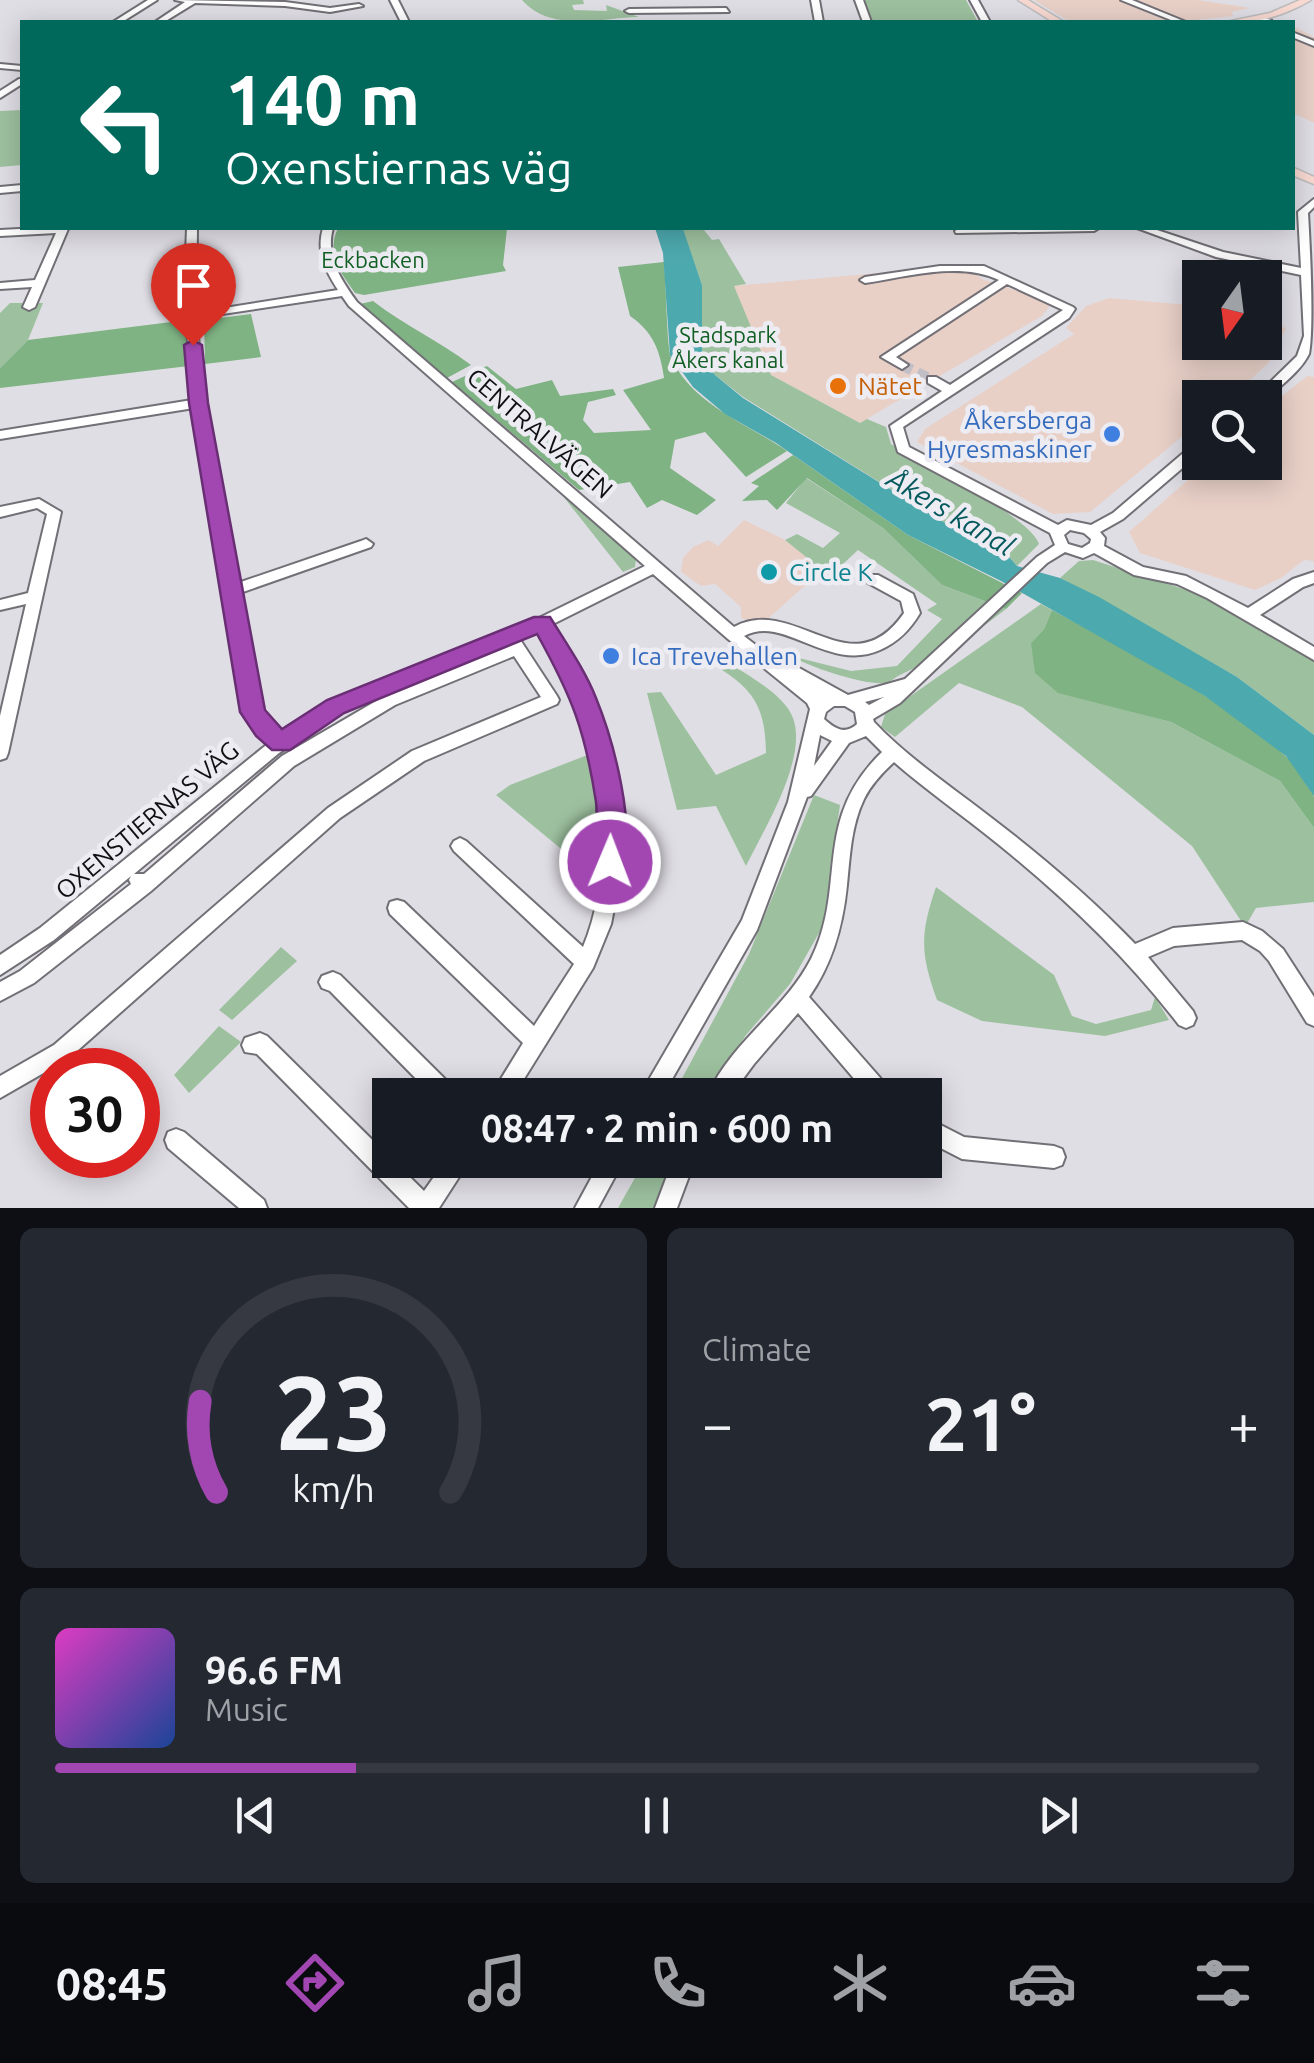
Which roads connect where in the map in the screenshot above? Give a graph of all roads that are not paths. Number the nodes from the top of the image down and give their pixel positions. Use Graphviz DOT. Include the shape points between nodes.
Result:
graph roads {
  1 [pos="154,0"];
  2 [pos="179,0"];
  3 [pos="320,0"];
  4 [pos="722,0"];
  5 [pos="1013,0"];
  6 [pos="1022,0"];
  7 [pos="1124,0"];
  8 [pos="1307,0"];
  9 [pos="192,1"];
  10 [pos="355,3"];
  11 [pos="306,7"];
  12 [pos="726,10"];
  13 [pos="629,11"];
  14 [pos="365,15"];
  15 [pos="293,16"];
  16 [pos="120,20"];
  17 [pos="162,20"];
  18 [pos="730,20"];
  19 [pos="1043,20"];
  20 [pos="1056,20"];
  21 [pos="1172,20"];
  22 [pos="1264,20"];
  23 [pos="1314,202"];
  24 [pos="1314,213"];
  25 [pos="1304,223"];
  26 [pos="38,230"];
  27 [pos="62,230"];
  28 [pos="192,230"];
  29 [pos="327,230"];
  30 [pos="1005,230"];
  31 [pos="1148,230"];
  32 [pos="960,231"];
  33 [pos="0,233"];
  34 [pos="1308,273"];
  35 [pos="1008,279"];
  36 [pos="865,280"];
  37 [pos="39,284"];
  38 [pos="0,286"];
  39 [pos="345,292"];
  40 [pos="28,307"];
  41 [pos="190,308"];
  42 [pos="1308,359"];
  43 [pos="902,365"];
  44 [pos="932,380"];
  45 [pos="1282,380"];
  46 [pos="952,391"];
  47 [pos="198,403"];
  48 [pos="0,436"];
  49 [pos="1182,461"];
  50 [pos="0,512"];
  51 [pos="1057,531"];
  52 [pos="1091,531"];
  53 [pos="366,544"];
  54 [pos="1064,547"];
  55 [pos="1096,548"];
  56 [pos="655,567"];
  57 [pos="1314,577"];
  58 [pos="873,578"];
  59 [pos="231,591"];
  60 [pos="34,597"];
  61 [pos="0,605"];
  62 [pos="1250,614"];
  63 [pos="542,623"];
  64 [pos="733,635"];
  65 [pos="513,641"];
  66 [pos="758,653"];
  67 [pos="1314,654"];
  68 [pos="906,686"];
  69 [pos="846,700"];
  70 [pos="818,716"];
  71 [pos="859,728"];
  72 [pos="281,742"];
  73 [pos="893,752"];
  74 [pos="0,753"];
  75 [pos="797,802"];
  76 [pos="159,844"];
  77 [pos="460,846"];
  78 [pos="176,858"];
  79 [pos="127,870"];
  80 [pos="144,886"];
  81 [pos="396,908"];
  82 [pos="1132,954"];
  83 [pos="586,962"];
  84 [pos="0,966"];
  85 [pos="330,982"];
  86 [pos="0,992"];
  87 [pos="797,997"];
  88 [pos="1314,1016"];
  89 [pos="1186,1018"];
  90 [pos="534,1040"];
  91 [pos="252,1045"];
  92 [pos="430,1078"];
  93 [pos="512,1078"];
  94 [pos="661,1078"];
  95 [pos="729,1078"];
  96 [pos="867,1078"];
  97 [pos="0,1088"];
  98 [pos="942,1137"];
  99 [pos="176,1140"];
  100 [pos="1054,1157"];
  101 [pos="447,1178"];
  102 [pos="604,1178"];
  103 [pos="677,1178"];
  104 [pos="256,1208"];
  105 [pos="426,1208"];
  106 [pos="586,1208"];
  107 [pos="666,1208"];
  1 -- 16 [label="street"];
  2 -- 9 [label="street"];
  3 -- 11 [label="street"];
  4 -- 12 [label="street"];
  5 -- 19 [label="main road"];
  6 -- 20 [label="main road"];
  7 -- 21 [label="street"];
  8 -- 22 [label="main road"];
  9 -- 11 [label="street"];
  9 -- 17 [label="street"];
  10 -- 11 [label="street"];
  10 -- 14 [label="street"];
  11 -- 15 [label="street"];
  12 -- 13 [label="street"];
  12 -- 18 [label="street"];
  23 -- 25 [label="street" via="1303,212"];
  24 -- 25 [label="street"];
  25 -- 34 [label="street"];
  26 -- 33 [label="street"];
  27 -- 37 [label="street"];
  28 -- 41 [label="street"];
  29 -- 39 [label="street, CENTRALVÄGEN" via="327,262"];
  30 -- 32 [label="street"];
  31 -- 34 [label="street" via="1220,255"];
  34 -- 42 [label="street"];
  35 -- 36 [label="street" via="968,267"];
  35 -- 43 [label="street" via="887,357"];
  35 -- 46 [label="street" via="1069,308"];
  37 -- 38 [label="street"];
  37 -- 40 [label="street"];
  39 -- 47 [label="street" via="190,316"];
  39 -- 56 [label="street, CENTRALVÄGEN"];
  42 -- 45 [label="street"];
  44 -- 46 [label="street"];
  46 -- 51 [label="street" via="896,426 904,448"];
  47 -- 48 [label="street"];
  47 -- 59 [label="street"];
  49 -- 52 [label="street"];
  50 -- 60 [label="street" via="40,503 54,512"];
  51 -- 52 [label="street" via="1072,525"];
  51 -- 54 [label="street"];
  52 -- 55 [label="street"];
  53 -- 59 [label="street"];
  54 -- 55 [label="street" via="1081,553"];
  54 -- 68 [label="street"];
  55 -- 62 [label="street"];
  56 -- 63 [label="street, OXENSTIERNAS VÄG"];
  56 -- 64 [label="street, CENTRALVÄGEN"];
  57 -- 62 [label="street"];
  58 -- 64 [label="street" via="908,598 912,613 880,645 836,652 793,630 766,625 742,626"];
  59 -- 72 [label="street" via="253,712"];
  60 -- 61 [label="street"];
  60 -- 74 [label="street"];
  62 -- 67 [label="street"];
  63 -- 65 [label="street, OXENSTIERNAS VÄG"];
  63 -- 83 [label="street" via="583,695 611,815 608,893"];
  64 -- 66 [label="street, CENTRALVÄGEN"];
  65 -- 72 [label="street, OXENSTIERNAS VÄG" via="336,706"];
  65 -- 78 [label="street" via="388,701 288,761"];
  65 -- 97 [label="street" via="552,700 418,756 334,813 60,1052"];
  66 -- 69 [label="street, CENTRALVÄGEN"];
  66 -- 70 [label="street, CENTRALVÄGEN" via="812,700"];
  68 -- 69 [label="street"];
  68 -- 71 [label="street"];
  69 -- 70 [label="street" via="829,700"];
  69 -- 71 [label="street, CENTRALVÄGEN"];
  70 -- 71 [label="street, CENTRALVÄGEN" via="828,732"];
  70 -- 75 [label="street"];
  71 -- 73 [label="street"];
  71 -- 75 [label="street"];
  72 -- 76 [label="street, OXENSTIERNAS VÄG"];
  73 -- 82 [label="street" via="1064,885"];
  73 -- 87 [label="street" via="873,768 849,810 828,941"];
  75 -- 94 [label="street" via="750,924"];
  76 -- 78 [label="street"];
  76 -- 79 [label="street, OXENSTIERNAS VÄG"];
  77 -- 83 [label="street"];
  78 -- 80 [label="street"];
  79 -- 80 [label="street"];
  79 -- 84 [label="street, OXENSTIERNAS VÄG"];
  80 -- 86 [label="street"];
  81 -- 90 [label="street"];
  82 -- 88 [label="street" via="1172,937 1252,934 1270,947"];
  82 -- 89 [label="street"];
  83 -- 90 [label="street"];
  85 -- 92 [label="street"];
  87 -- 95 [label="street"];
  87 -- 96 [label="street"];
  90 -- 93 [label="street"];
  91 -- 105 [label="street" via="260,1043"];
  98 -- 100 [label="street" via="962,1148"];
  99 -- 104 [label="street"];
  101 -- 105 [label="street"];
  102 -- 106 [label="street"];
  103 -- 107 [label="street"];
}
